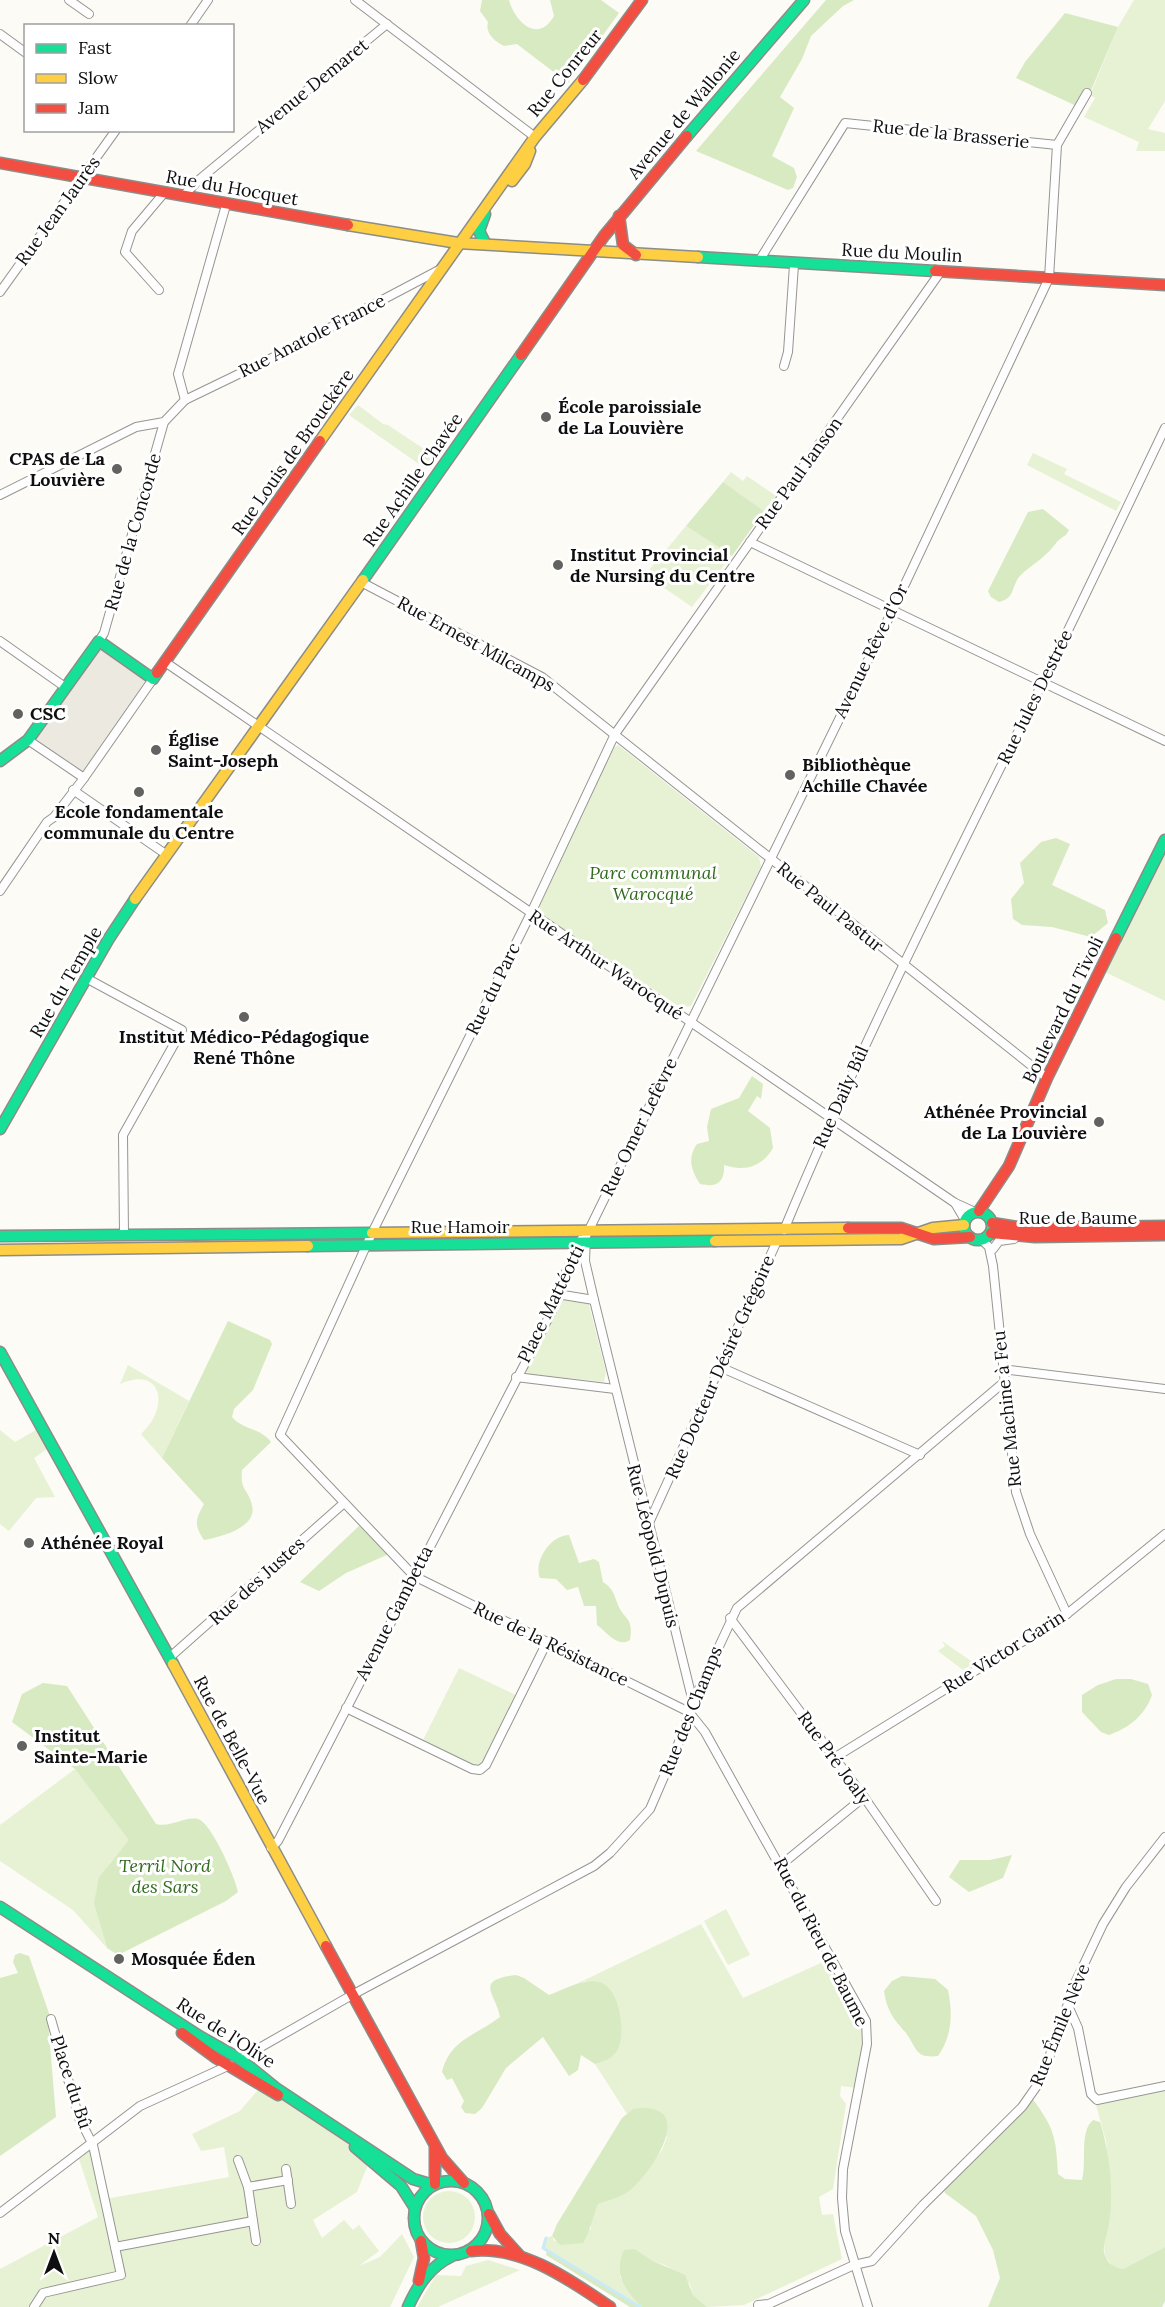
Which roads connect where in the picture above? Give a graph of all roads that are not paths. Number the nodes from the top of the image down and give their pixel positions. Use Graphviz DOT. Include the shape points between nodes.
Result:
graph roads {
  1 [pos="69,0"];
  2 [pos="208,0"];
  3 [pos="355,0"];
  4 [pos="642,0"];
  5 [pos="804,0"];
  6 [pos="89,15"];
  7 [pos="191,24"];
  8 [pos="387,24"];
  9 [pos="0,34"];
  10 [pos="24,52"];
  11 [pos="1087,93"];
  12 [pos="115,132"];
  13 [pos="535,136"];
  14 [pos="1057,145"];
  15 [pos="0,163"];
  16 [pos="83,178"];
  17 [pos="164,193"];
  18 [pos="183,196"];
  19 [pos="226,205"];
  20 [pos="619,216"];
  21 [pos="458,243"];
  22 [pos="485,243"];
  23 [pos="592,252"];
  24 [pos="637,255"];
  25 [pos="759,261"];
  26 [pos="794,264"];
  27 [pos="439,270"];
  28 [pos="941,271"];
  29 [pos="1049,278"];
  30 [pos="1165,285"];
  31 [pos="159,290"];
  32 [pos="0,292"];
  33 [pos="784,366"];
  34 [pos="185,399"];
  35 [pos="164,422"];
  36 [pos="1165,428"];
  37 [pos="0,495"];
  38 [pos="750,542"];
  39 [pos="361,582"];
  40 [pos="892,611"];
  41 [pos="0,641"];
  42 [pos="99,641"];
  43 [pos="165,662"];
  44 [pos="153,679"];
  45 [pos="1042,682"];
  46 [pos="65,687"];
  47 [pos="258,726"];
  48 [pos="615,734"];
  49 [pos="28,740"];
  50 [pos="1165,741"];
  51 [pos="0,761"];
  52 [pos="84,778"];
  53 [pos="73,790"];
  54 [pos="1165,840"];
  55 [pos="167,855"];
  56 [pos="769,858"];
  57 [pos="0,891"];
  58 [pos="531,913"];
  59 [pos="901,964"];
  60 [pos="87,978"];
  61 [pos="690,1022"];
  62 [pos="1047,1078"];
  63 [pos="831,1115"];
  64 [pos="0,1129"];
  65 [pos="955,1203"];
  66 [pos="964,1222"];
  67 [pos="983,1226"];
  68 [pos="1165,1226"];
  69 [pos="784,1230"];
  70 [pos="920,1233"];
  71 [pos="124,1235"];
  72 [pos="1165,1235"];
  73 [pos="0,1236"];
  74 [pos="1020,1237"];
  75 [pos="370,1238"];
  76 [pos="585,1238"];
  77 [pos="777,1241"];
  78 [pos="993,1249"];
  79 [pos="0,1250"];
  80 [pos="993,1266"];
  81 [pos="557,1293"];
  82 [pos="594,1300"];
  83 [pos="0,1352"];
  84 [pos="720,1366"];
  85 [pos="1002,1369"];
  86 [pos="516,1377"];
  87 [pos="1003,1383"];
  88 [pos="615,1389"];
  89 [pos="1165,1389"];
  90 [pos="920,1455"];
  91 [pos="344,1503"];
  92 [pos="648,1525"];
  93 [pos="1165,1534"];
  94 [pos="414,1576"];
  95 [pos="1067,1614"];
  96 [pos="730,1617"];
  97 [pos="547,1642"];
  98 [pos="170,1658"];
  99 [pos="693,1702"];
  100 [pos="346,1708"];
  101 [pos="689,1712"];
  102 [pos="834,1758"];
  103 [pos="864,1797"];
  104 [pos="1165,1837"];
  105 [pos="271,1848"];
  106 [pos="781,1865"];
  107 [pos="936,1901"];
  108 [pos="0,1907"];
  109 [pos="0,1915"];
  110 [pos="352,1995"];
  111 [pos="1069,2008"];
  112 [pos="51,2019"];
  113 [pos="240,2059"];
  114 [pos="230,2065"];
  115 [pos="260,2074"];
  116 [pos="1165,2086"];
  117 [pos="434,2144"];
  118 [pos="93,2145"];
  119 [pos="238,2160"];
  120 [pos="286,2169"];
  121 [pos="288,2180"];
  122 [pos="464,2183"];
  123 [pos="434,2185"];
  124 [pos="248,2187"];
  125 [pos="291,2204"];
  126 [pos="415,2208"];
  127 [pos="0,2213"];
  128 [pos="489,2213"];
  129 [pos="253,2221"];
  130 [pos="256,2241"];
  131 [pos="421,2241"];
  132 [pos="115,2247"];
  133 [pos="467,2252"];
  134 [pos="452,2256"];
  135 [pos="520,2256"];
  136 [pos="854,2265"];
  137 [pos="417,2288"];
  138 [pos="758,2305"];
  139 [pos="34,2307"];
  140 [pos="408,2307"];
  141 [pos="610,2307"];
  142 [pos="868,2307"];
  1 -- 6 [label="street"];
  2 -- 7 [label="street"];
  3 -- 8 [label="street"];
  4 -- 13 [label="street, Rue Conreur" via="582,82"];
  5 -- 20 [label="street, Avenue de Wallonie"];
  8 -- 13 [label="street"];
  8 -- 18 [label="street, Avenue Demaret"];
  9 -- 10 [label="street"];
  11 -- 14 [label="street"];
  12 -- 16 [label="street, Rue Jean Jaurès"];
  13 -- 21 [label="street, Rue Conreur"];
  13 -- 22 [label="street, Rue Conreur" via="525,164 481,220 479,236"];
  14 -- 25 [label="street, Rue de la Brasserie" via="845,123"];
  14 -- 29 [label="street"];
  15 -- 16 [label="street, Rue du Hocquet"];
  16 -- 17 [label="street, Rue du Hocquet"];
  16 -- 32 [label="street, Rue Jean Jaurès"];
  17 -- 18 [label="street, Rue du Hocquet"];
  17 -- 31 [label="street" via="132,231 125,252"];
  18 -- 19 [label="street, Rue du Hocquet"];
  19 -- 21 [label="street, Rue du Hocquet"];
  19 -- 34 [label="street" via="178,374"];
  20 -- 23 [label="street, Avenue de Wallonie"];
  20 -- 24 [label="street" via="623,245"];
  21 -- 22 [label="street, Rue du Moulin"];
  21 -- 27 [label="street, Rue Louis de Brouckère"];
  22 -- 23 [label="street, Rue du Moulin"];
  23 -- 24 [label="street, Rue du Moulin"];
  23 -- 39 [label="street, Rue Achille Chavée"];
  24 -- 25 [label="street, Rue du Moulin"];
  25 -- 26 [label="street, Rue du Moulin"];
  26 -- 28 [label="street, Rue du Moulin"];
  26 -- 33 [label="street"];
  27 -- 34 [label="street, Rue Anatole France"];
  27 -- 43 [label="street, Rue Louis de Brouckère"];
  28 -- 29 [label="street, Rue du Moulin"];
  28 -- 38 [label="street, Rue Paul Janson"];
  29 -- 30 [label="street, Rue du Moulin"];
  29 -- 40 [label="street, Avenue Rêve d'Or"];
  34 -- 35 [label="street"];
  35 -- 37 [label="street" via="136,427"];
  35 -- 42 [label="street, Rue de la Concorde"];
  36 -- 45 [label="street, Rue Jules Destrée"];
  38 -- 40 [label="street"];
  38 -- 48 [label="street, Rue Paul Janson"];
  39 -- 47 [label="street, Rue Achille Chavée"];
  39 -- 48 [label="street, Rue Ernest Milcamps" via="542,677"];
  40 -- 45 [label="street"];
  40 -- 56 [label="street, Avenue Rêve d'Or"];
  41 -- 46 [label="street"];
  42 -- 44 [label="street"];
  42 -- 46 [label="street"];
  43 -- 44 [label="street, Rue Louis de Brouckère"];
  43 -- 47 [label="street, Rue Arthur Warocqué"];
  44 -- 52 [label="street"];
  45 -- 50 [label="street"];
  45 -- 59 [label="street, Rue Jules Destrée"];
  46 -- 49 [label="street"];
  47 -- 55 [label="street, Rue du Temple"];
  47 -- 58 [label="street, Rue Arthur Warocqué"];
  48 -- 56 [label="street, Rue Paul Pastur"];
  48 -- 58 [label="street, Rue du Parc"];
  49 -- 51 [label="street"];
  49 -- 52 [label="street"];
  52 -- 53 [label="street"];
  53 -- 55 [label="street"];
  53 -- 57 [label="street"];
  54 -- 62 [label="street, Boulevard du Tivoli"];
  55 -- 60 [label="street, Rue du Temple" via="108,940"];
  56 -- 59 [label="street, Rue Paul Pastur"];
  56 -- 61 [label="street, Avenue Rêve d'Or"];
  58 -- 61 [label="street, Rue Arthur Warocqué"];
  58 -- 75 [label="street, Rue du Parc"];
  59 -- 62 [label="street, Rue Paul Pastur"];
  59 -- 63 [label="street, Rue Daily Bûl"];
  60 -- 64 [label="street, Rue du Temple"];
  60 -- 71 [label="street" via="182,1030 123,1135"];
  61 -- 63 [label="street, Rue Arthur Warocqué"];
  61 -- 76 [label="street, Rue Omer Lefèvre"];
  62 -- 67 [label="street, Boulevard du Tivoli" via="993,1194"];
  63 -- 65 [label="street, Rue Arthur Warocqué"];
  63 -- 69 [label="street, Rue Daily Bûl"];
  65 -- 66 [label="street, Rue Arthur Warocqué"];
  65 -- 67 [label="street, Rue Arthur Warocqué"];
  66 -- 67 [label="street"];
  66 -- 67 [label="street"];
  66 -- 70 [label="street, Rue Hamoir"];
  67 -- 68 [label="street, Rue de Baume"];
  67 -- 70 [label="street, Rue Hamoir" via="934,1239"];
  67 -- 74 [label="street, Rue de Baume"];
  67 -- 78 [label="street, Rue Machine à Feu"];
  67 -- 80 [label="street, Rue Machine à Feu"];
  69 -- 70 [label="street, Rue Hamoir" via="902,1227"];
  69 -- 76 [label="street, Rue Hamoir"];
  70 -- 77 [label="street, Rue Hamoir" via="901,1239"];
  71 -- 73 [label="street, Rue Hamoir"];
  71 -- 75 [label="street, Rue Hamoir"];
  72 -- 74 [label="street, Rue de Baume"];
  74 -- 78 [label="street" via="999,1241"];
  75 -- 76 [label="street, Rue Hamoir"];
  75 -- 79 [label="street, Rue Hamoir"];
  75 -- 91 [label="street, Rue du Parc" via="280,1435"];
  76 -- 77 [label="street, Rue Hamoir"];
  76 -- 81 [label="street, Place Mattéotti"];
  76 -- 82 [label="street, Place Mattéotti" via="585,1261"];
  77 -- 84 [label="street, Rue Docteur Désiré Grégoire"];
  78 -- 80 [label="street, Rue Machine à Feu"];
  80 -- 85 [label="street, Rue Machine à Feu"];
  81 -- 82 [label="street"];
  81 -- 86 [label="street, Place Mattéotti" via="552,1311"];
  82 -- 88 [label="street, Place Mattéotti"];
  83 -- 98 [label="street, Rue de Belle-Vue"];
  84 -- 90 [label="street"];
  84 -- 92 [label="street, Rue Docteur Désiré Grégoire"];
  85 -- 87 [label="street, Rue Machine à Feu"];
  85 -- 89 [label="street"];
  86 -- 88 [label="street, Place Mattéotti"];
  86 -- 94 [label="street, Avenue Gambetta"];
  87 -- 90 [label="street, Rue des Champs"];
  87 -- 95 [label="street, Rue Machine à Feu" via="1016,1492 1030,1534"];
  88 -- 92 [label="street, Rue Léopold Dupuis"];
  90 -- 96 [label="street, Rue des Champs" via="744,1600"];
  91 -- 94 [label="street, Rue de la Résistance"];
  91 -- 98 [label="street, Rue des Justes"];
  92 -- 99 [label="street, Rue Léopold Dupuis"];
  93 -- 95 [label="street, Rue Victor Garin"];
  94 -- 97 [label="street, Rue de la Résistance"];
  94 -- 100 [label="street, Avenue Gambetta"];
  95 -- 102 [label="street, Rue Victor Garin"];
  96 -- 99 [label="street, Rue des Champs"];
  96 -- 102 [label="street, Rue Pré Joaly"];
  97 -- 100 [label="street" via="480,1770"];
  97 -- 101 [label="street, Rue de la Résistance"];
  98 -- 105 [label="street, Rue de Belle-Vue"];
  99 -- 101 [label="street, Rue des Champs"];
  100 -- 105 [label="street, Avenue Gambetta"];
  101 -- 106 [label="street, Rue du Rieu de Baume" via="708,1735"];
  101 -- 110 [label="street, Rue des Champs" via="650,1809 610,1853 594,1866"];
  102 -- 103 [label="street, Rue Pré Joaly"];
  103 -- 106 [label="street"];
  103 -- 107 [label="street, Rue Pré Joaly"];
  104 -- 111 [label="street, Rue Émile Nève" via="1108,1915 1076,1981"];
  105 -- 110 [label="street, Rue de Belle-Vue"];
  106 -- 136 [label="street, Rue du Rieu de Baume" via="866,2021 867,2044 842,2184 844,2223"];
  108 -- 113 [label="street, Rue de l'Olive"];
  109 -- 114 [label="street, Rue de l'Olive"];
  110 -- 113 [label="street, Rue des Champs"];
  110 -- 117 [label="street, Rue de Belle-Vue"];
  111 -- 116 [label="street" via="1078,2028 1090,2094 1097,2100"];
  111 -- 136 [label="street, Rue Émile Nève" via="1041,2080 1022,2107 923,2205 884,2251 872,2261"];
  112 -- 118 [label="street, Place du Bû" via="79,2118"];
  113 -- 115 [label="street, Rue de l'Olive"];
  114 -- 115 [label="street" via="237,2063"];
  114 -- 118 [label="street" via="140,2106"];
  114 -- 126 [label="street, Rue de l'Olive" via="341,2135 401,2186"];
  115 -- 123 [label="street, Rue de l'Olive" via="413,2179"];
  117 -- 122 [label="street, Rue de Belle-Vue"];
  117 -- 123 [label="street, Rue de Belle-Vue"];
  118 -- 127 [label="street"];
  118 -- 132 [label="street, Place du Bû"];
  119 -- 124 [label="street"];
  120 -- 121 [label="street"];
  121 -- 124 [label="street"];
  121 -- 125 [label="street"];
  122 -- 123 [label="street"];
  122 -- 128 [label="street" via="480,2194"];
  123 -- 126 [label="street" via="422,2194"];
  124 -- 129 [label="street"];
  126 -- 131 [label="street" via="414,2225"];
  128 -- 133 [label="street" via="484,2236"];
  128 -- 135 [label="street" via="503,2238"];
  129 -- 130 [label="street"];
  129 -- 132 [label="street"];
  131 -- 134 [label="street" via="435,2252"];
  131 -- 137 [label="street" via="424,2258"];
  132 -- 139 [label="street, Place du Bû" via="121,2275 43,2293"];
  133 -- 134 [label="street"];
  133 -- 135 [label="street" via="485,2248"];
  134 -- 137 [label="street" via="440,2260"];
  135 -- 141 [label="street"];
  136 -- 138 [label="street, Rue Émile Nève" via="769,2304"];
  136 -- 142 [label="street, Rue du Rieu de Baume"];
  137 -- 140 [label="street"];
}
